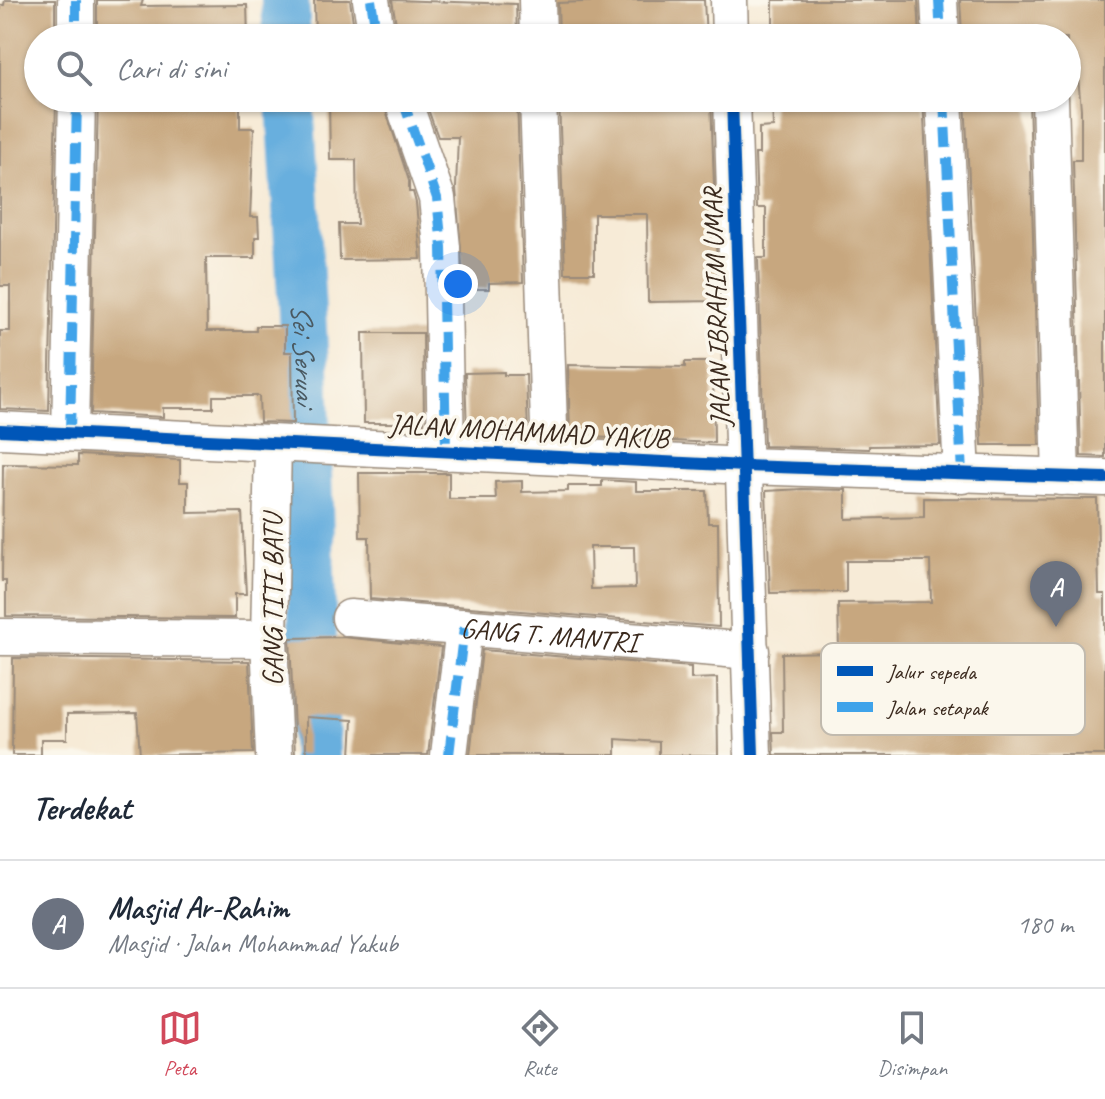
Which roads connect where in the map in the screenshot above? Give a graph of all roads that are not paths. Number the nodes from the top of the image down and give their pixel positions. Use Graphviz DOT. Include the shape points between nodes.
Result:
graph roads {
  1 [pos="76,0"];
  2 [pos="371,0"];
  3 [pos="537,0"];
  4 [pos="729,0"];
  5 [pos="939,0"];
  6 [pos="76,24"];
  7 [pos="375,24"];
  8 [pos="538,24"];
  9 [pos="730,24"];
  10 [pos="940,24"];
  11 [pos="77,112"];
  12 [pos="407,112"];
  13 [pos="538,112"];
  14 [pos="733,112"];
  15 [pos="945,112"];
  16 [pos="1050,112"];
  17 [pos="0,430"];
  18 [pos="70,433"];
  19 [pos="283,445"];
  20 [pos="446,452"];
  21 [pos="550,456"];
  22 [pos="746,466"];
  23 [pos="962,475"];
  24 [pos="1061,477"];
  25 [pos="1105,478"];
  26 [pos="350,618"];
  27 [pos="464,627"];
  28 [pos="0,637"];
  29 [pos="269,639"];
  30 [pos="751,651"];
  31 [pos="274,755"];
  32 [pos="449,755"];
  33 [pos="753,755"];
  1 -- 6 [label="street"];
  2 -- 7 [label="street"];
  3 -- 8 [label="street"];
  4 -- 9 [label="street"];
  5 -- 10 [label="street"];
  11 -- 18 [label="street"];
  12 -- 20 [label="street" via="437,198"];
  13 -- 21 [label="street"];
  14 -- 22 [label="street, JALAN IBRAHIM UMAR"];
  15 -- 23 [label="street"];
  16 -- 24 [label="street"];
  17 -- 18 [label="street, JALAN MOHAMMAD YAKUB"];
  18 -- 19 [label="street, JALAN MOHAMMAD YAKUB"];
  19 -- 20 [label="street, JALAN MOHAMMAD YAKUB"];
  19 -- 29 [label="street, GANG TITI BATU"];
  20 -- 21 [label="street, JALAN MOHAMMAD YAKUB"];
  21 -- 22 [label="street, JALAN MOHAMMAD YAKUB"];
  22 -- 23 [label="street, JALAN MOHAMMAD YAKUB"];
  22 -- 30 [label="street, JALAN IBRAHIM UMAR"];
  23 -- 24 [label="street, JALAN MOHAMMAD YAKUB"];
  24 -- 25 [label="street, JALAN MOHAMMAD YAKUB"];
  26 -- 27 [label="street, GANG T. MANTRI"];
  27 -- 30 [label="street, GANG T. MANTRI"];
  27 -- 32 [label="street"];
  28 -- 29 [label="street"];
  29 -- 31 [label="street, GANG TITI BATU"];
  30 -- 33 [label="street, JALAN IBRAHIM UMAR"];
}
